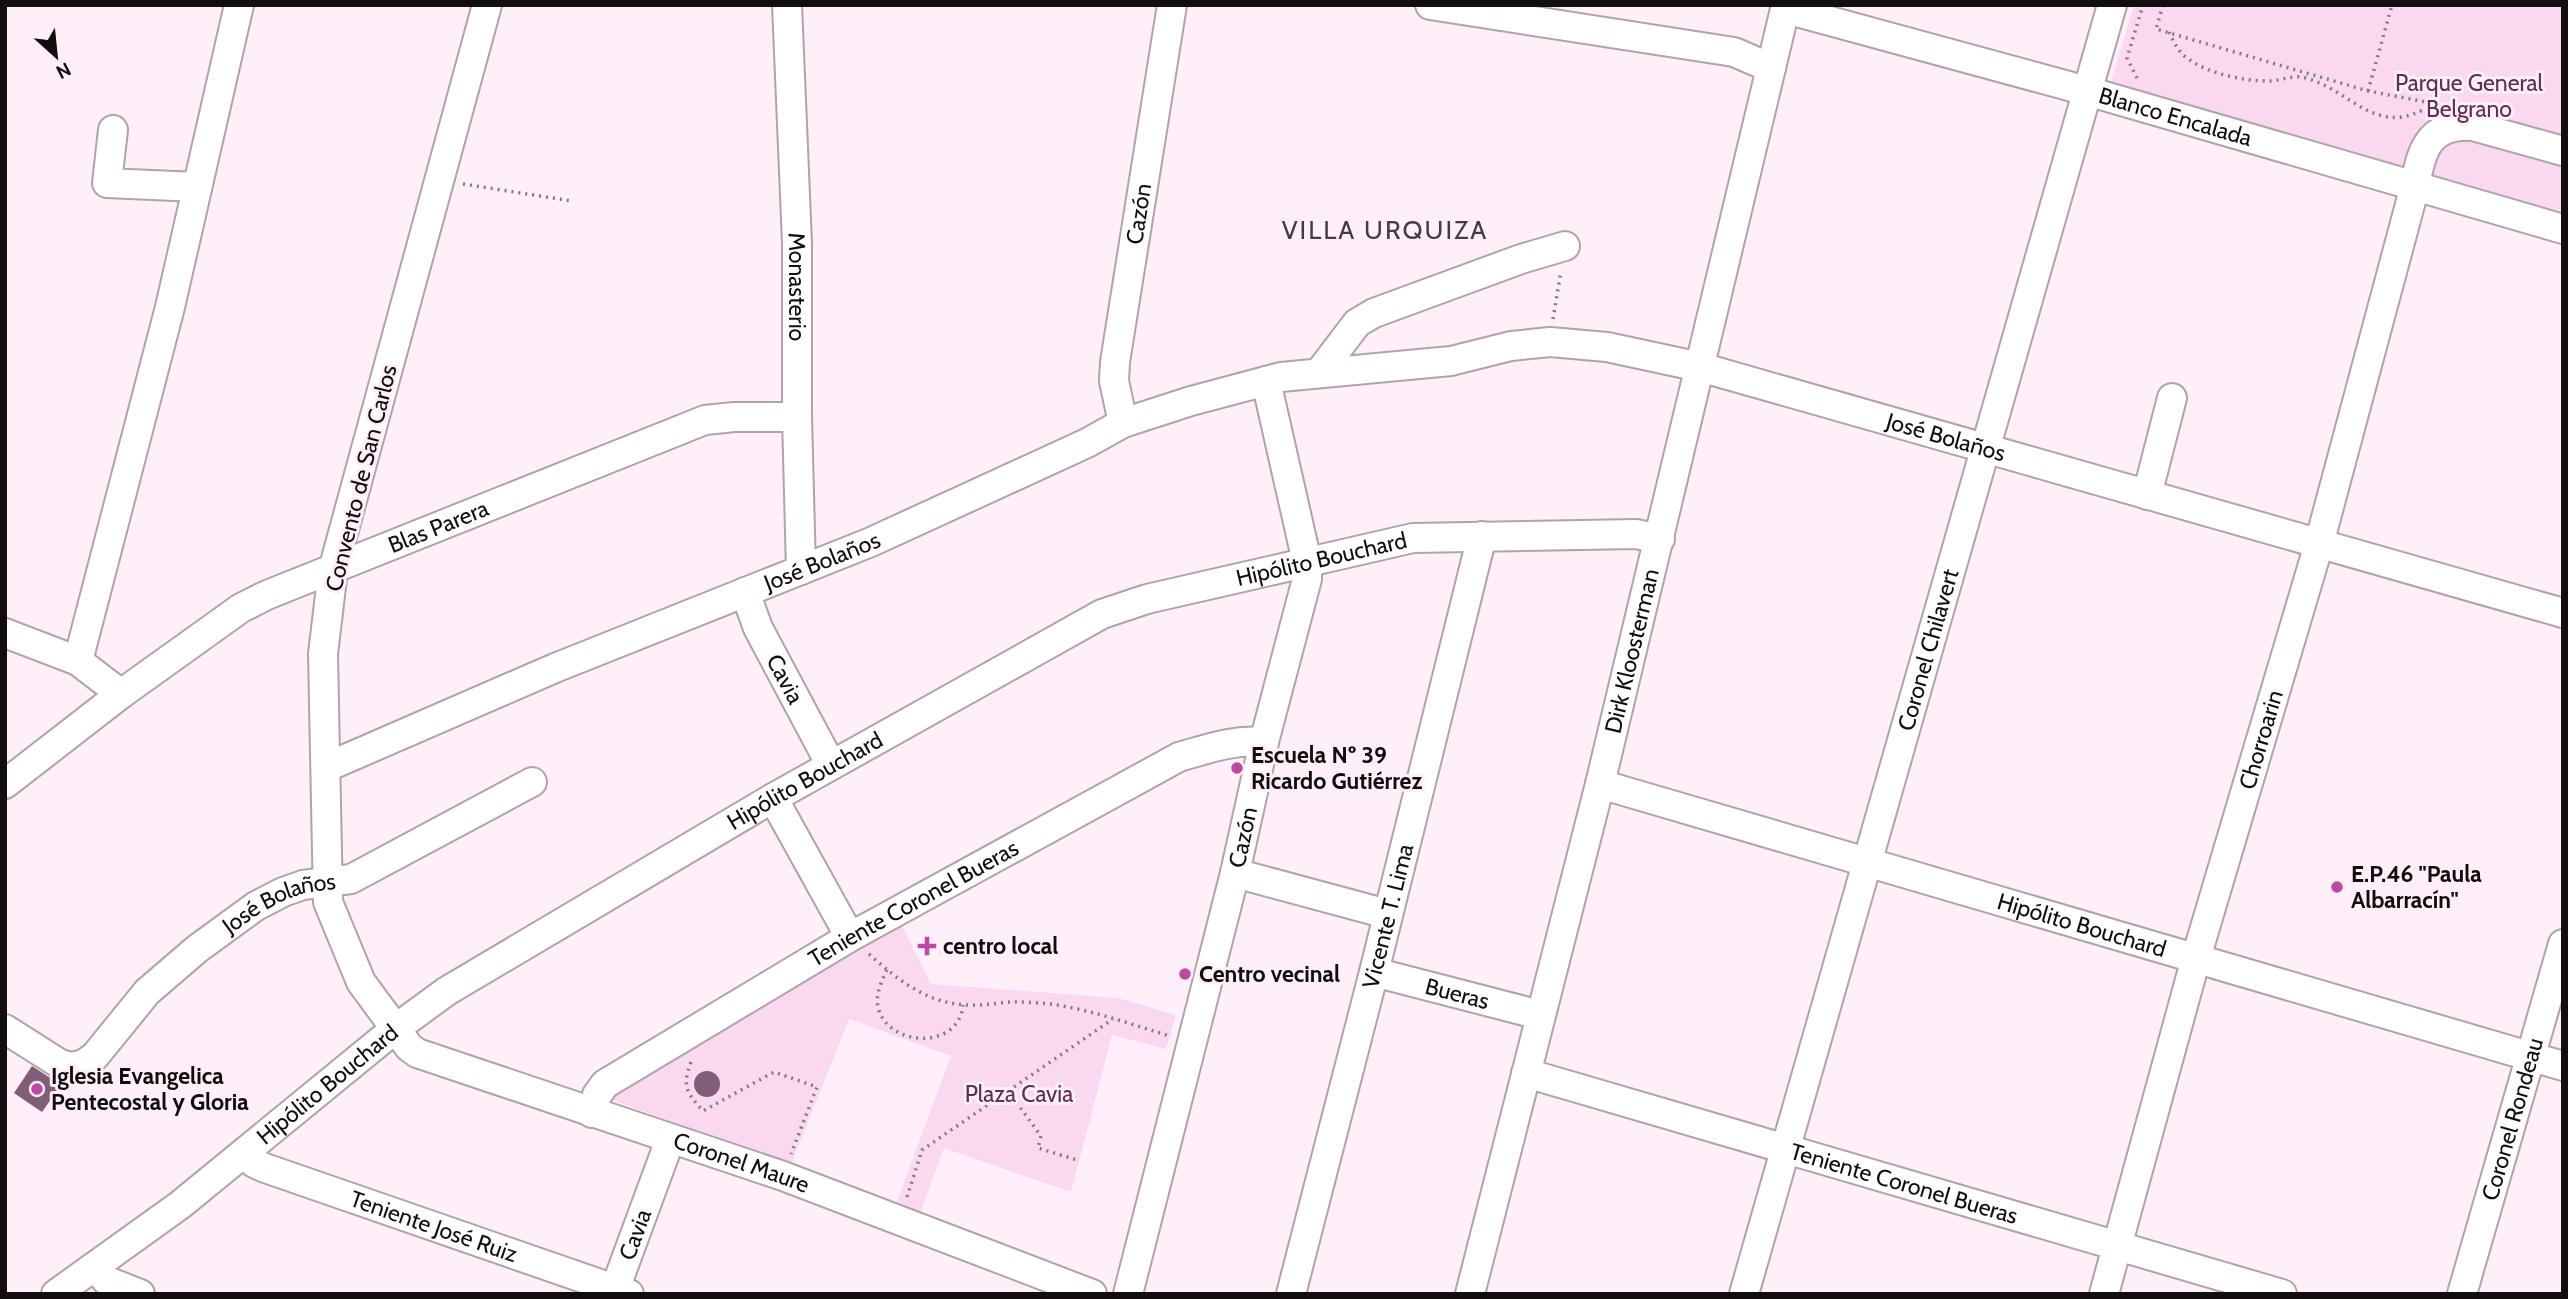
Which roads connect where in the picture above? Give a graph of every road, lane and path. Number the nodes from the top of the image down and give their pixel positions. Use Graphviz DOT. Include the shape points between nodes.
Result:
graph roads {
  1 [pos="239,5"];
  2 [pos="487,5"];
  3 [pos="788,5"];
  4 [pos="1171,5"];
  5 [pos="1430,5"];
  6 [pos="2112,5"];
  7 [pos="2143,5"];
  8 [pos="2163,5"];
  9 [pos="2392,5"];
  10 [pos="1786,7"];
  11 [pos="2169,33"];
  12 [pos="1771,68"];
  13 [pos="2148,81"];
  14 [pos="2087,91"];
  15 [pos="2368,91"];
  16 [pos="2434,104"];
  17 [pos="2448,106"];
  18 [pos="113,130"];
  19 [pos="2563,151"];
  20 [pos="440,180"];
  21 [pos="2415,186"];
  22 [pos="197,187"];
  23 [pos="572,201"];
  24 [pos="2563,229"];
  25 [pos="1565,246"];
  26 [pos="1550,342"];
  27 [pos="1700,367"];
  28 [pos="1319,373"];
  29 [pos="1266,381"];
  30 [pos="2172,398"];
  31 [pos="797,417"];
  32 [pos="1123,423"];
  33 [pos="1986,449"];
  34 [pos="2147,495"];
  35 [pos="1482,536"];
  36 [pos="1660,539"];
  37 [pos="2319,544"];
  38 [pos="1307,562"];
  39 [pos="333,570"];
  40 [pos="800,570"];
  41 [pos="746,592"];
  42 [pos="2563,613"];
  43 [pos="5,633"];
  44 [pos="78,661"];
  45 [pos="121,694"];
  46 [pos="1264,742"];
  47 [pos="831,765"];
  48 [pos="327,767"];
  49 [pos="532,782"];
  50 [pos="5,784"];
  51 [pos="1600,785"];
  52 [pos="773,798"];
  53 [pos="1868,864"];
  54 [pos="1236,873"];
  55 [pos="329,883"];
  56 [pos="1387,914"];
  57 [pos="850,937"];
  58 [pos="2563,944"];
  59 [pos="2196,957"];
  60 [pos="887,970"];
  61 [pos="1374,972"];
  62 [pos="963,1005"];
  63 [pos="1540,1015"];
  64 [pos="1113,1019"];
  65 [pos="5,1029"];
  66 [pos="396,1029"];
  67 [pos="1192,1043"];
  68 [pos="2530,1055"];
  69 [pos="693,1059"];
  70 [pos="2563,1066"];
  71 [pos="1526,1073"];
  72 [pos="1008,1091"];
  73 [pos="592,1113"];
  74 [pos="670,1140"];
  75 [pos="1785,1148"];
  76 [pos="245,1152"];
  77 [pos="1077,1160"];
  78 [pos="783,1176"];
  79 [pos="899,1222"];
  80 [pos="2118,1247"];
  81 [pos="95,1267"];
  82 [pos="622,1291"];
  83 [pos="56,1294"];
  84 [pos="140,1294"];
  85 [pos="1092,1294"];
  86 [pos="1128,1294"];
  87 [pos="1290,1294"];
  88 [pos="1470,1294"];
  89 [pos="1744,1294"];
  90 [pos="2104,1294"];
  91 [pos="2282,1294"];
  92 [pos="2462,1294"];
  1 -- 22 [label="street"];
  2 -- 20 [label="street, Convento de San Carlos"];
  3 -- 31 [label="street, Monasterio" via="797,243"];
  4 -- 32 [label="street, Cazón" via="1115,362"];
  5 -- 12 [label="street" via="1734,52"];
  6 -- 14 [label="street, Coronel Chilavert"];
  7 -- 13 [label="path" via="2127,58 2136,78"];
  8 -- 11 [label="path" via="2156,29"];
  9 -- 15 [label="path"];
  10 -- 12 [label="street, Dirk Kloosterman"];
  10 -- 14 [label="street, Blanco Encalada"];
  11 -- 15 [label="path"];
  11 -- 16 [label="path" via="2186,58 2206,69 2256,81 2301,76 2333,88 2355,106 2379,116 2391,118"];
  12 -- 27 [label="street, Dirk Kloosterman"];
  14 -- 21 [label="street, Blanco Encalada"];
  14 -- 33 [label="street, Coronel Chilavert"];
  15 -- 16 [label="path"];
  16 -- 17 [label="path"];
  18 -- 22 [label="street" via="107,183"];
  19 -- 21 [label="street, Chorroarin" via="2473,126 2450,128 2429,140"];
  20 -- 23 [label="path"];
  20 -- 39 [label="street, Convento de San Carlos"];
  21 -- 24 [label="street, Blanco Encalada"];
  21 -- 37 [label="street, Chorroarin"];
  22 -- 44 [label="street"];
  25 -- 26 [label="path"];
  25 -- 28 [label="street" via="1374,313 1357,323"];
  26 -- 27 [label="street, José Bolaños" via="1607,347"];
  26 -- 28 [label="street, José Bolaños" via="1451,361"];
  27 -- 33 [label="street, José Bolaños"];
  27 -- 36 [label="street, Dirk Kloosterman"];
  28 -- 29 [label="street, José Bolaños"];
  29 -- 32 [label="street, José Bolaños"];
  29 -- 38 [label="street, Cazón"];
  30 -- 34 [label="street"];
  31 -- 39 [label="street, Blas Parera" via="705,420"];
  31 -- 40 [label="street, Monasterio"];
  32 -- 40 [label="street, José Bolaños" via="928,516"];
  33 -- 34 [label="street, José Bolaños"];
  33 -- 53 [label="street, Coronel Chilavert"];
  34 -- 37 [label="street, José Bolaños"];
  35 -- 36 [label="street, Hipólito Bouchard" via="1636,534"];
  35 -- 38 [label="street, Hipólito Bouchard" via="1413,538"];
  35 -- 56 [label="street, Vicente T. Lima"];
  36 -- 51 [label="street, Dirk Kloosterman"];
  37 -- 42 [label="street, José Bolaños"];
  37 -- 59 [label="street, Chorroarin"];
  38 -- 46 [label="street, Cazón" via="1307,579"];
  38 -- 47 [label="street, Hipólito Bouchard" via="1102,614"];
  39 -- 45 [label="street, Blas Parera" via="241,608"];
  39 -- 48 [label="street, Convento de San Carlos" via="323,654"];
  40 -- 41 [label="street, José Bolaños"];
  41 -- 47 [label="street, Cavia" via="758,628"];
  41 -- 48 [label="street, José Bolaños"];
  43 -- 44 [label="street"];
  44 -- 45 [label="street"];
  45 -- 50 [label="street, Blas Parera"];
  46 -- 54 [label="street, Cazón"];
  46 -- 57 [label="street, Teniente Coronel Bueras" via="1231,742 1179,757"];
  47 -- 52 [label="street, Hipólito Bouchard"];
  48 -- 55 [label="street, Convento de San Carlos"];
  49 -- 55 [label="street, José Bolaños" via="370,870"];
  51 -- 53 [label="street, Hipólito Bouchard"];
  51 -- 63 [label="street, Dirk Kloosterman"];
  52 -- 57 [label="street"];
  52 -- 66 [label="street, Hipólito Bouchard" via="447,991"];
  53 -- 59 [label="street, Hipólito Bouchard"];
  53 -- 75 [label="street, Coronel Chilavert"];
  54 -- 56 [label="street"];
  54 -- 67 [label="street, Cazón"];
  55 -- 65 [label="street, José Bolaños" via="303,885 256,905 147,992 84,1064 60,1064"];
  55 -- 66 [label="street, Convento de San Carlos" via="328,902 349,957 361,982"];
  56 -- 61 [label="street, Vicente T. Lima"];
  57 -- 60 [label="path"];
  57 -- 73 [label="street, Teniente Coronel Bueras" via="605,1084"];
  58 -- 68 [label="street, Coronel Rondeau"];
  59 -- 68 [label="street, Hipólito Bouchard"];
  59 -- 80 [label="street, Chorroarin"];
  60 -- 62 [label="path" via="925,996"];
  60 -- 62 [label="path" via="878,1008 887,1024 911,1038 932,1039 944,1032 959,1021"];
  61 -- 63 [label="street, Bueras"];
  61 -- 87 [label="street, Vicente T. Lima"];
  62 -- 64 [label="path" via="1056,1005"];
  63 -- 71 [label="street, Dirk Kloosterman"];
  64 -- 67 [label="path"];
  64 -- 72 [label="path"];
  66 -- 73 [label="street, Coronel Maure" via="409,1047 426,1057"];
  66 -- 76 [label="street, Hipólito Bouchard"];
  67 -- 86 [label="street, Cazón"];
  68 -- 70 [label="street, Hipólito Bouchard"];
  68 -- 92 [label="street, Coronel Rondeau"];
  69 -- 78 [label="path" via="686,1086 703,1111 774,1072 817,1087"];
  71 -- 75 [label="street, Teniente Coronel Bueras"];
  71 -- 88 [label="street, Dirk Kloosterman"];
  72 -- 77 [label="path" via="1041,1136 1038,1148"];
  72 -- 79 [label="path" via="922,1150"];
  73 -- 74 [label="street, Coronel Maure"];
  74 -- 78 [label="street, Coronel Maure"];
  74 -- 82 [label="street, Cavia"];
  75 -- 80 [label="street, Teniente Coronel Bueras"];
  75 -- 89 [label="street, Coronel Chilavert"];
  76 -- 81 [label="street, Hipólito Bouchard"];
  76 -- 82 [label="street, Teniente José Ruiz" via="259,1166"];
  78 -- 79 [label="street, Coronel Maure"];
  79 -- 85 [label="street, Coronel Maure"];
  80 -- 90 [label="street, Chorroarin"];
  80 -- 91 [label="street, Teniente Coronel Bueras"];
  81 -- 83 [label="street, Hipólito Bouchard"];
  81 -- 84 [label="street" via="107,1281"];
}
